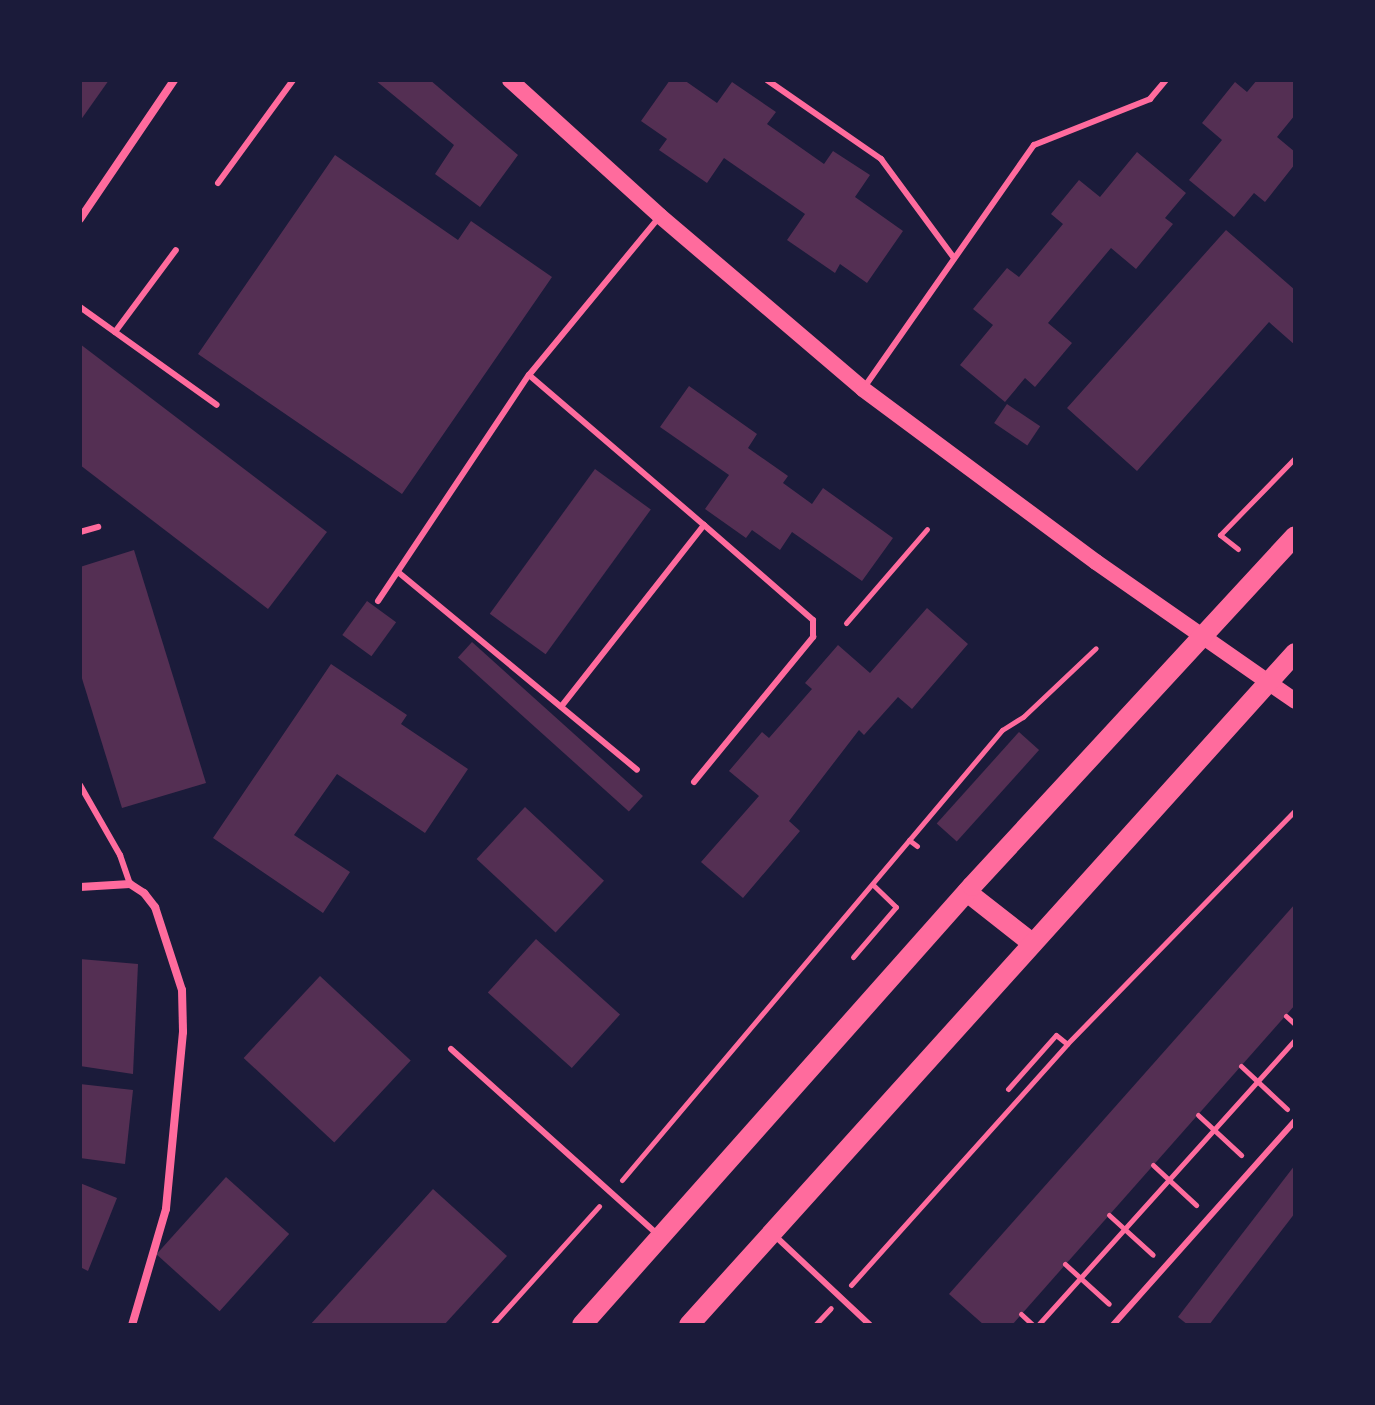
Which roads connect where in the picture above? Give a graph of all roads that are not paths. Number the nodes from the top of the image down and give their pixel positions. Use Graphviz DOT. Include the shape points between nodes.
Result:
graph roads {
  1 [pos="174,80"];
  2 [pos="293,80"];
  3 [pos="510,80"];
  4 [pos="767,80"];
  5 [pos="1166,80"];
  6 [pos="218,183"];
  7 [pos="660,216"];
  8 [pos="80,219"];
  9 [pos="176,250"];
  10 [pos="954,258"];
  11 [pos="80,307"];
  12 [pos="115,332"];
  13 [pos="529,375"];
  14 [pos="863,389"];
  15 [pos="217,405"];
  16 [pos="704,525"];
  17 [pos="98,527"];
  18 [pos="80,532"];
  19 [pos="1295,536"];
  20 [pos="398,572"];
  21 [pos="378,601"];
  22 [pos="1202,633"];
  23 [pos="1295,653"];
  24 [pos="1268,682"];
  25 [pos="1295,701"];
  26 [pos="561,707"];
  27 [pos="637,770"];
  28 [pos="694,782"];
  29 [pos="80,785"];
  30 [pos="130,884"];
  31 [pos="80,887"];
  32 [pos="967,892"];
  33 [pos="1032,943"];
  34 [pos="451,1049"];
  35 [pos="1295,1119"];
  36 [pos="772,1233"];
  37 [pos="661,1237"];
  38 [pos="132,1325"];
  39 [pos="582,1325"];
  40 [pos="689,1325"];
  41 [pos="870,1325"];
  42 [pos="1113,1325"];
  1 -- 8 [label="street"];
  2 -- 6 [label="lane"];
  3 -- 7 [label="main road"];
  4 -- 10 [label="lane" via="881,159"];
  5 -- 10 [label="lane" via="1150,99 1034,145"];
  7 -- 13 [label="lane"];
  7 -- 14 [label="main road"];
  9 -- 12 [label="lane"];
  10 -- 14 [label="lane"];
  11 -- 12 [label="lane"];
  12 -- 15 [label="lane"];
  13 -- 16 [label="lane"];
  13 -- 20 [label="lane"];
  14 -- 22 [label="main road" via="1096,562"];
  16 -- 26 [label="lane"];
  16 -- 28 [label="lane" via="813,620 813,637"];
  17 -- 18 [label="lane"];
  19 -- 22 [label="main road"];
  20 -- 21 [label="lane"];
  20 -- 26 [label="lane"];
  22 -- 24 [label="main road"];
  22 -- 32 [label="main road"];
  23 -- 24 [label="main road"];
  24 -- 25 [label="main road"];
  24 -- 33 [label="main road"];
  26 -- 27 [label="lane"];
  29 -- 30 [label="lane" via="120,855"];
  30 -- 31 [label="street"];
  30 -- 38 [label="street" via="155,907 171,948 182,990 183,1032 166,1209"];
  32 -- 33 [label="main road"];
  32 -- 37 [label="main road"];
  33 -- 36 [label="main road"];
  34 -- 37 [label="lane"];
  35 -- 42 [label="lane"];
  36 -- 40 [label="main road"];
  36 -- 41 [label="lane"];
  37 -- 39 [label="main road"];
}
